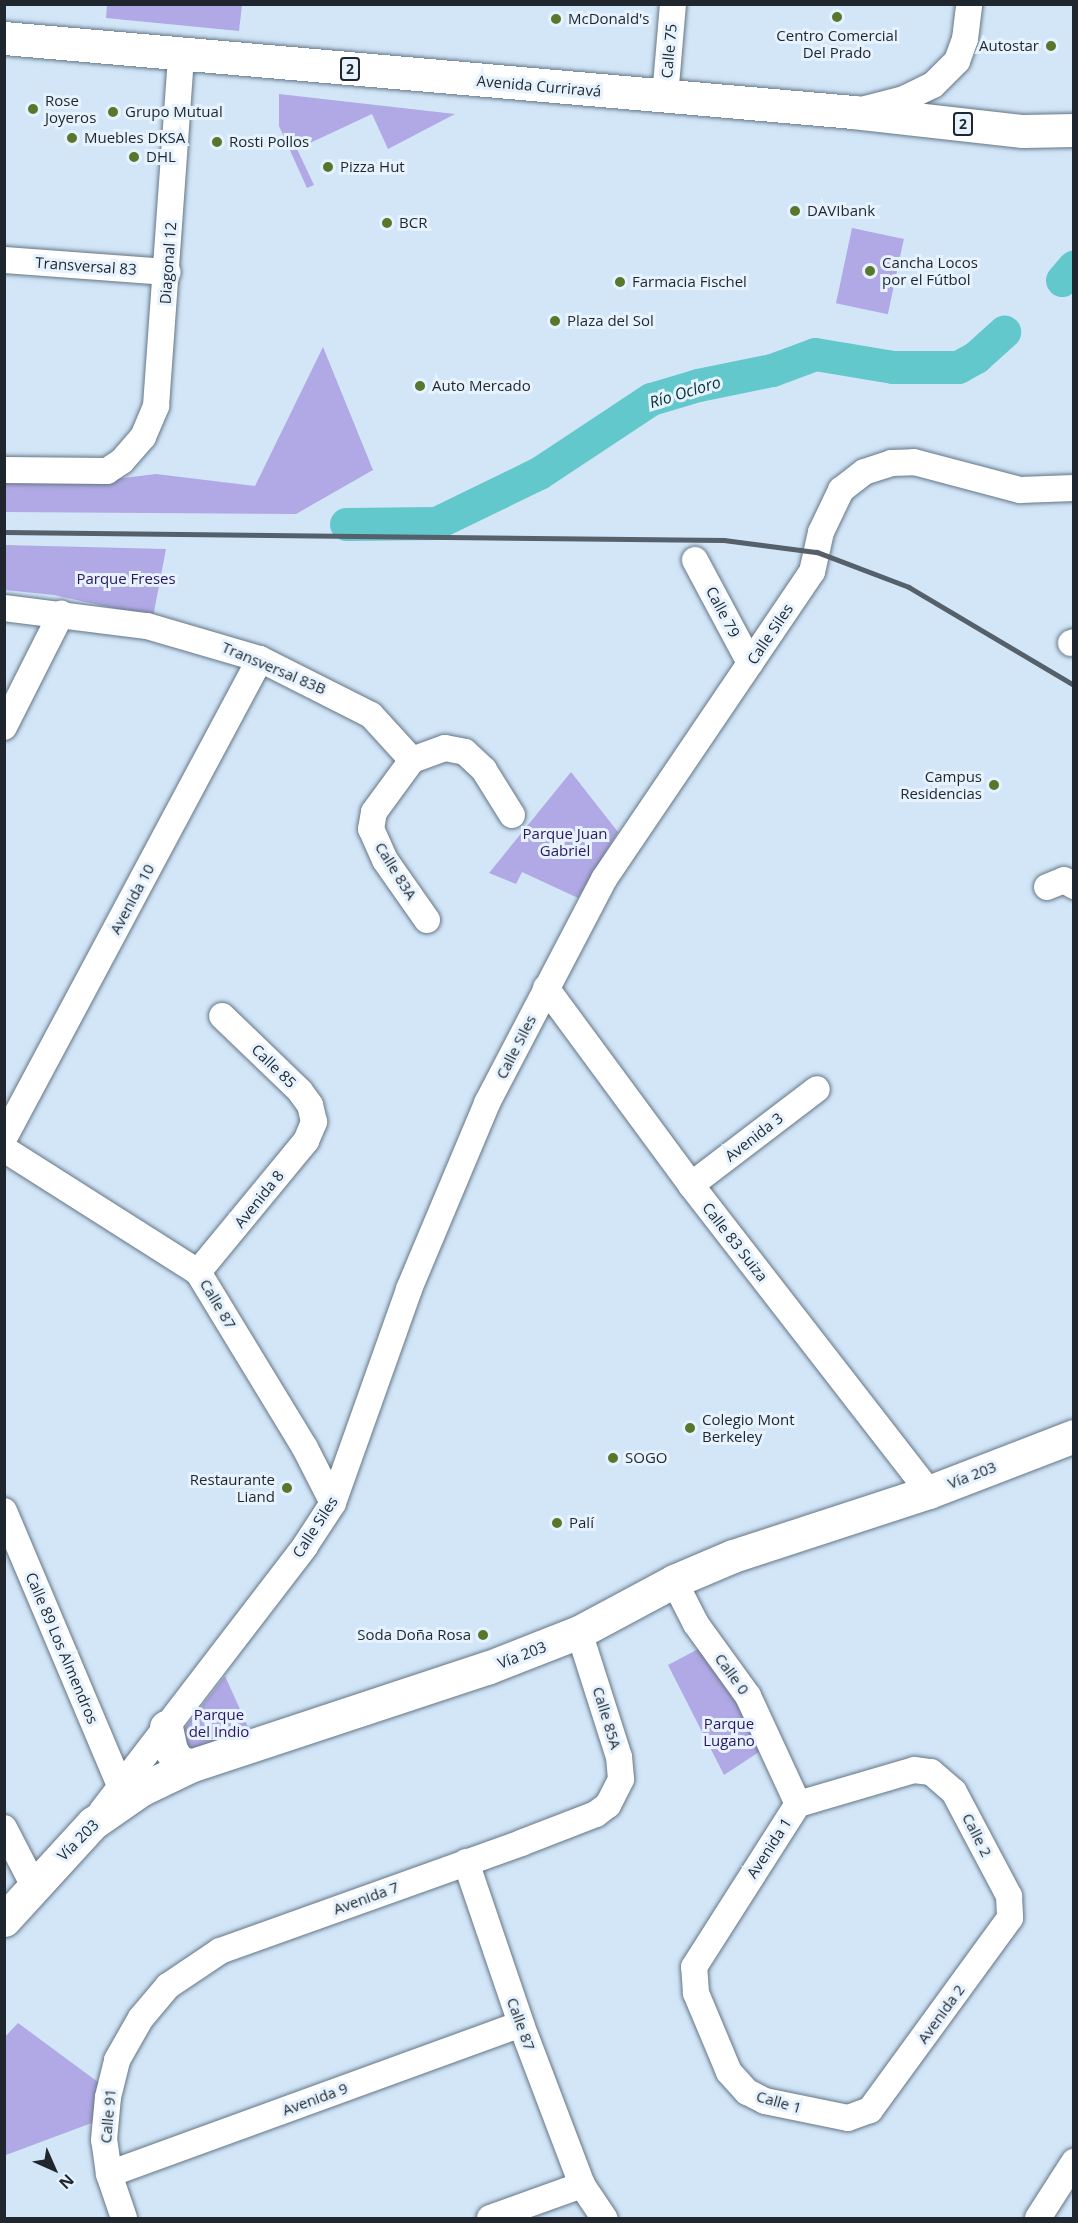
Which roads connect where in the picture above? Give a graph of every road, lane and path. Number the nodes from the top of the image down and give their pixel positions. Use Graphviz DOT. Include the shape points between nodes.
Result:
graph roads {
  1 [pos="673,4"];
  2 [pos="969,4"];
  3 [pos="4,38"];
  4 [pos="181,55"];
  5 [pos="665,97"];
  6 [pos="854,112"];
  7 [pos="1074,130"];
  8 [pos="4,260"];
  9 [pos="168,272"];
  10 [pos="4,470"];
  11 [pos="1074,488"];
  12 [pos="695,560"];
  13 [pos="4,608"];
  14 [pos="61,614"];
  15 [pos="260,659"];
  16 [pos="750,663"];
  17 [pos="4,727"];
  18 [pos="412,760"];
  19 [pos="512,814"];
  20 [pos="1074,886"];
  21 [pos="1047,887"];
  22 [pos="428,920"];
  23 [pos="546,988"];
  24 [pos="222,1016"];
  25 [pos="817,1089"];
  26 [pos="314,1122"];
  27 [pos="4,1138"];
  28 [pos="4,1149"];
  29 [pos="692,1185"];
  30 [pos="198,1272"];
  31 [pos="1074,1436"];
  32 [pos="929,1492"];
  33 [pos="333,1503"];
  34 [pos="4,1511"];
  35 [pos="674,1581"];
  36 [pos="579,1632"];
  37 [pos="166,1727"];
  38 [pos="190,1766"];
  39 [pos="930,1772"];
  40 [pos="120,1785"];
  41 [pos="608,1804"];
  42 [pos="798,1804"];
  43 [pos="93,1823"];
  44 [pos="4,1828"];
  45 [pos="466,1862"];
  46 [pos="34,1886"];
  47 [pos="1011,1907"];
  48 [pos="4,1920"];
  49 [pos="694,1981"];
  50 [pos="141,2018"];
  51 [pos="520,2024"];
  52 [pos="862,2114"];
  53 [pos="1074,2162"];
  54 [pos="109,2174"];
  55 [pos="582,2185"];
  56 [pos="124,2218"];
  57 [pos="490,2218"];
  58 [pos="604,2218"];
  59 [pos="1038,2218"];
  1 -- 5 [label="street, Calle 75"];
  2 -- 6 [label="street" via="965,39 957,62 933,85 904,99"];
  3 -- 4 [label="main road, Avenida Curriravá / 2"];
  4 -- 5 [label="main road, Avenida Curriravá / 2"];
  4 -- 9 [label="street, Diagonal 12"];
  5 -- 6 [label="main road, Avenida Curriravá / 2"];
  6 -- 7 [label="main road, Avenida Curriravá / 2" via="1023,131"];
  8 -- 9 [label="street, Transversal 83"];
  9 -- 10 [label="street, Diagonal 12" via="156,406 143,437 122,461 107,471"];
  11 -- 16 [label="street, Calle Siles" via="1020,490 914,462 891,463 864,472 841,490 830,508 812,572"];
  12 -- 16 [label="street, Calle 79"];
  13 -- 14 [label="street, Transversal 83B"];
  14 -- 15 [label="street, Transversal 83B" via="147,626"];
  14 -- 17 [label="street"];
  15 -- 18 [label="street, Transversal 83B" via="371,715"];
  15 -- 27 [label="street, Avenida 10"];
  16 -- 23 [label="street, Calle Siles" via="604,879"];
  18 -- 19 [label="street" via="445,748 465,752 484,770"];
  18 -- 22 [label="street, Calle 83A" via="374,812 371,829 385,860"];
  20 -- 21 [label="street" via="1064,880"];
  23 -- 29 [label="street, Calle 83 Suiza"];
  23 -- 33 [label="street, Calle Siles" via="487,1103 409,1289"];
  24 -- 26 [label="street, Calle 85" via="300,1091 310,1105"];
  25 -- 29 [label="street, Avenida 3"];
  26 -- 30 [label="street, Avenida 8" via="306,1141"];
  28 -- 30 [label="street, Calle 87"];
  29 -- 32 [label="street, Calle 83 Suiza"];
  30 -- 33 [label="street, Calle 87" via="304,1446"];
  31 -- 32 [label="main road, Vía 203"];
  32 -- 35 [label="main road, Vía 203" via="733,1556"];
  33 -- 37 [label="street, Calle Siles"];
  34 -- 40 [label="street, Calle 89 Los Almendros"];
  35 -- 36 [label="main road, Vía 203"];
  35 -- 42 [label="street, Calle 0" via="696,1624 748,1696"];
  36 -- 38 [label="main road, Vía 203" via="487,1668"];
  36 -- 41 [label="street, Calle 85A" via="619,1757 621,1779"];
  37 -- 38 [label="main road" via="177,1760"];
  37 -- 40 [label="street, Calle Siles"];
  38 -- 43 [label="main road, Vía 203" via="142,1789"];
  39 -- 42 [label="street, Avenida 1" via="914,1770"];
  39 -- 47 [label="street, Calle 2" via="954,1791"];
  40 -- 43 [label="street, Calle Siles"];
  41 -- 45 [label="street, Avenida 7" via="596,1814"];
  42 -- 49 [label="street, Avenida 1" via="700,1955 694,1967"];
  43 -- 46 [label="main road, Vía 203"];
  44 -- 46 [label="street"];
  45 -- 50 [label="street, Avenida 7" via="220,1951 168,1986"];
  45 -- 51 [label="street, Calle 87"];
  46 -- 48 [label="main road, Vía 203"];
  47 -- 52 [label="street, Avenida 2" via="1010,1918 877,2104"];
  49 -- 52 [label="street, Calle 1" via="729,2072 747,2092 765,2101 848,2118"];
  50 -- 54 [label="street, Calle 91" via="117,2060 108,2097 104,2140"];
  51 -- 54 [label="street, Avenida 9"];
  51 -- 55 [label="street, Calle 87"];
  53 -- 59 [label="street"];
  54 -- 56 [label="street, Calle 91"];
  55 -- 57 [label="street"];
  55 -- 58 [label="street, Calle 87"];
}
